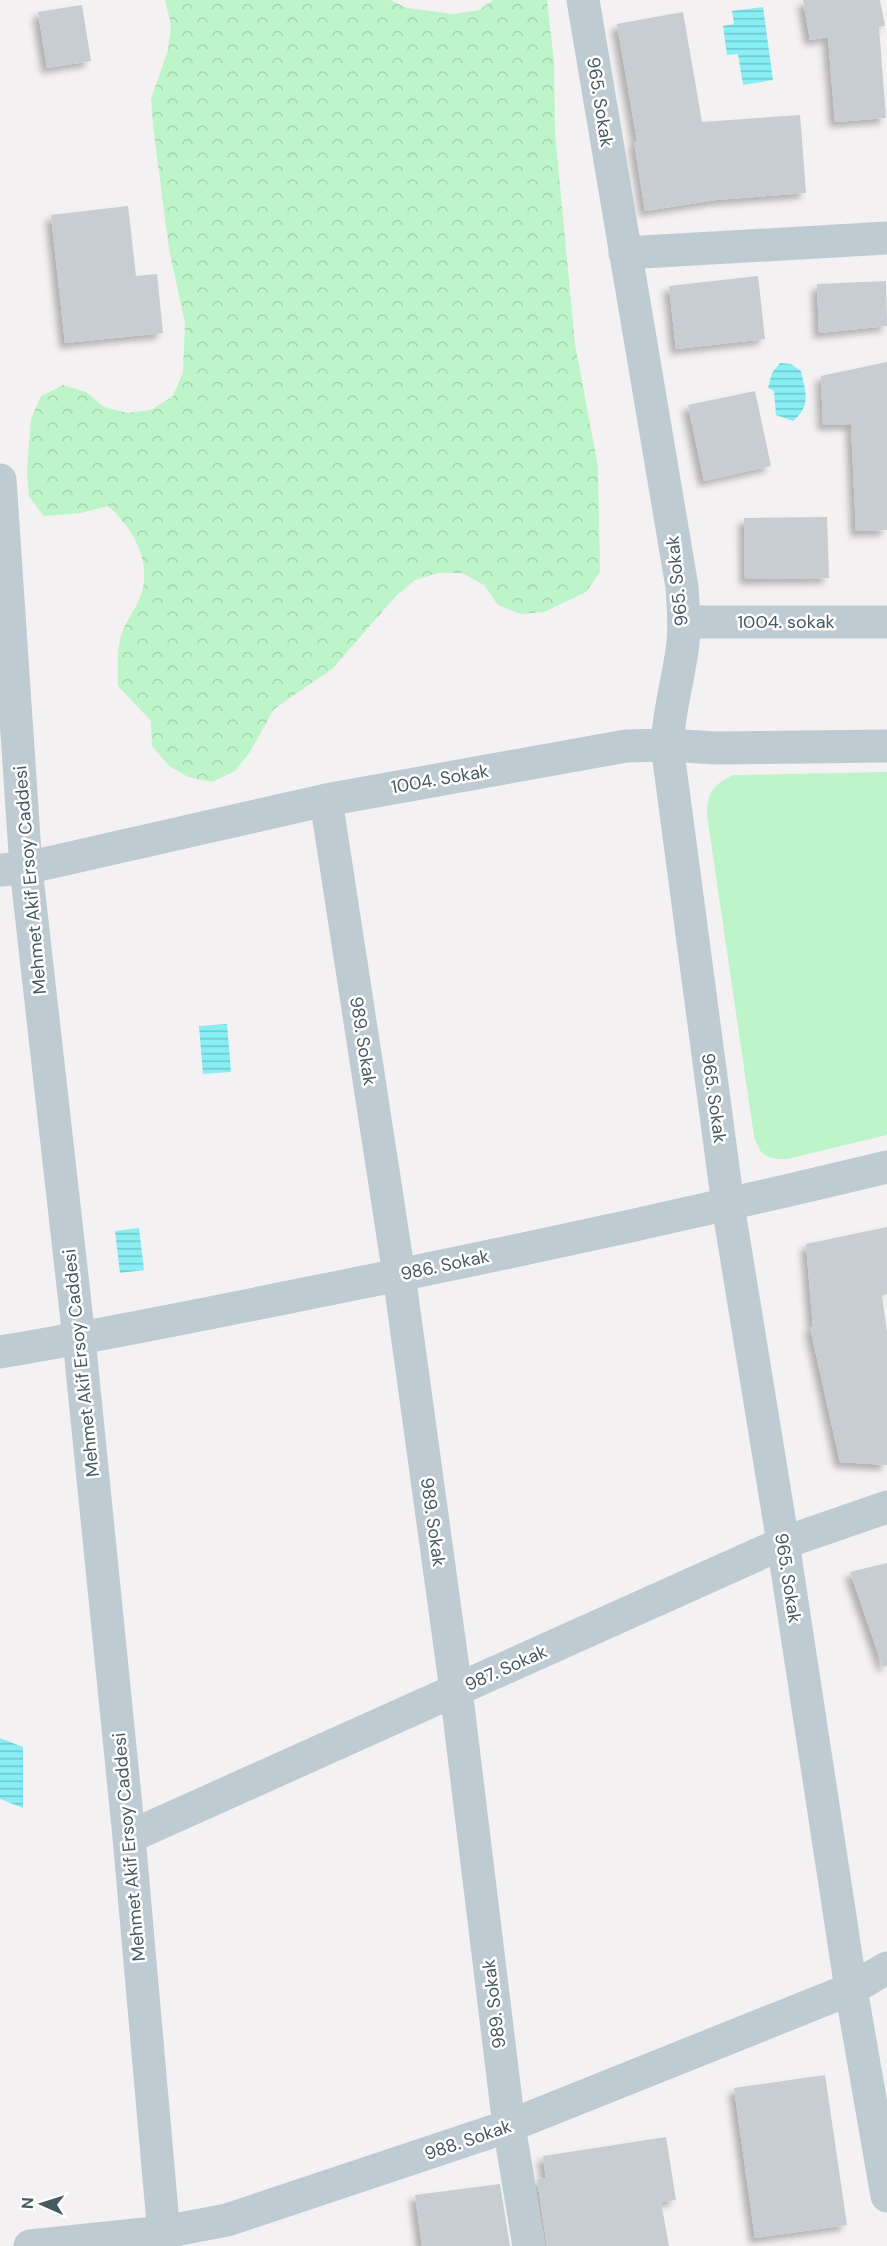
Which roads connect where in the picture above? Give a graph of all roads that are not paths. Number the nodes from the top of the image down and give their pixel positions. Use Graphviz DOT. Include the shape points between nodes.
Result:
graph roads {
  1 [pos="583,0"];
  2 [pos="887,238"];
  3 [pos="624,253"];
  4 [pos="0,480"];
  5 [pos="684,622"];
  6 [pos="887,622"];
  7 [pos="667,745"];
  8 [pos="887,746"];
  9 [pos="326,800"];
  10 [pos="13,869"];
  11 [pos="887,1167"];
  12 [pos="728,1205"];
  13 [pos="399,1275"];
  14 [pos="79,1339"];
  15 [pos="0,1352"];
  16 [pos="887,1507"];
  17 [pos="783,1543"];
  18 [pos="456,1690"];
  19 [pos="129,1837"];
  20 [pos="887,1968"];
  21 [pos="851,1989"];
  22 [pos="509,2126"];
  23 [pos="887,2196"];
  24 [pos="165,2239"];
  25 [pos="30,2246"];
  26 [pos="529,2246"];
  1 -- 3 [label="street, 965. Sokak"];
  2 -- 3 [label="street"];
  3 -- 5 [label="street, 965. Sokak" via="682,587"];
  4 -- 10 [label="street, Mehmet Akif Ersoy Caddesi"];
  5 -- 6 [label="street, 1004. sokak"];
  5 -- 7 [label="street, 965. Sokak"];
  7 -- 8 [label="street, 1004. Sokak"];
  7 -- 9 [label="street, 1004. Sokak" via="626,746"];
  7 -- 12 [label="street, 965. Sokak"];
  9 -- 10 [label="street, 1004. Sokak"];
  9 -- 13 [label="street, 989. Sokak"];
  10 -- 14 [label="street, Mehmet Akif Ersoy Caddesi"];
  11 -- 12 [label="street, 986. Sokak"];
  12 -- 13 [label="street, 986. Sokak"];
  12 -- 17 [label="street, 965. Sokak"];
  13 -- 14 [label="street, 986. Sokak"];
  13 -- 18 [label="street, 989. Sokak"];
  14 -- 15 [label="street, 986. Sokak"];
  14 -- 19 [label="street, Mehmet Akif Ersoy Caddesi"];
  16 -- 17 [label="street, 987. Sokak"];
  17 -- 18 [label="street, 987. Sokak"];
  17 -- 21 [label="street, 965. Sokak"];
  18 -- 19 [label="street, 987. Sokak"];
  18 -- 22 [label="street, 989. Sokak"];
  19 -- 24 [label="street, Mehmet Akif Ersoy Caddesi"];
  20 -- 21 [label="street, 988. Sokak"];
  21 -- 22 [label="street, 988. Sokak"];
  21 -- 23 [label="street, 965. Sokak"];
  22 -- 24 [label="street, 988. Sokak"];
  22 -- 26 [label="street, 989. Sokak"];
  24 -- 25 [label="street, 988. Sokak"];
}
